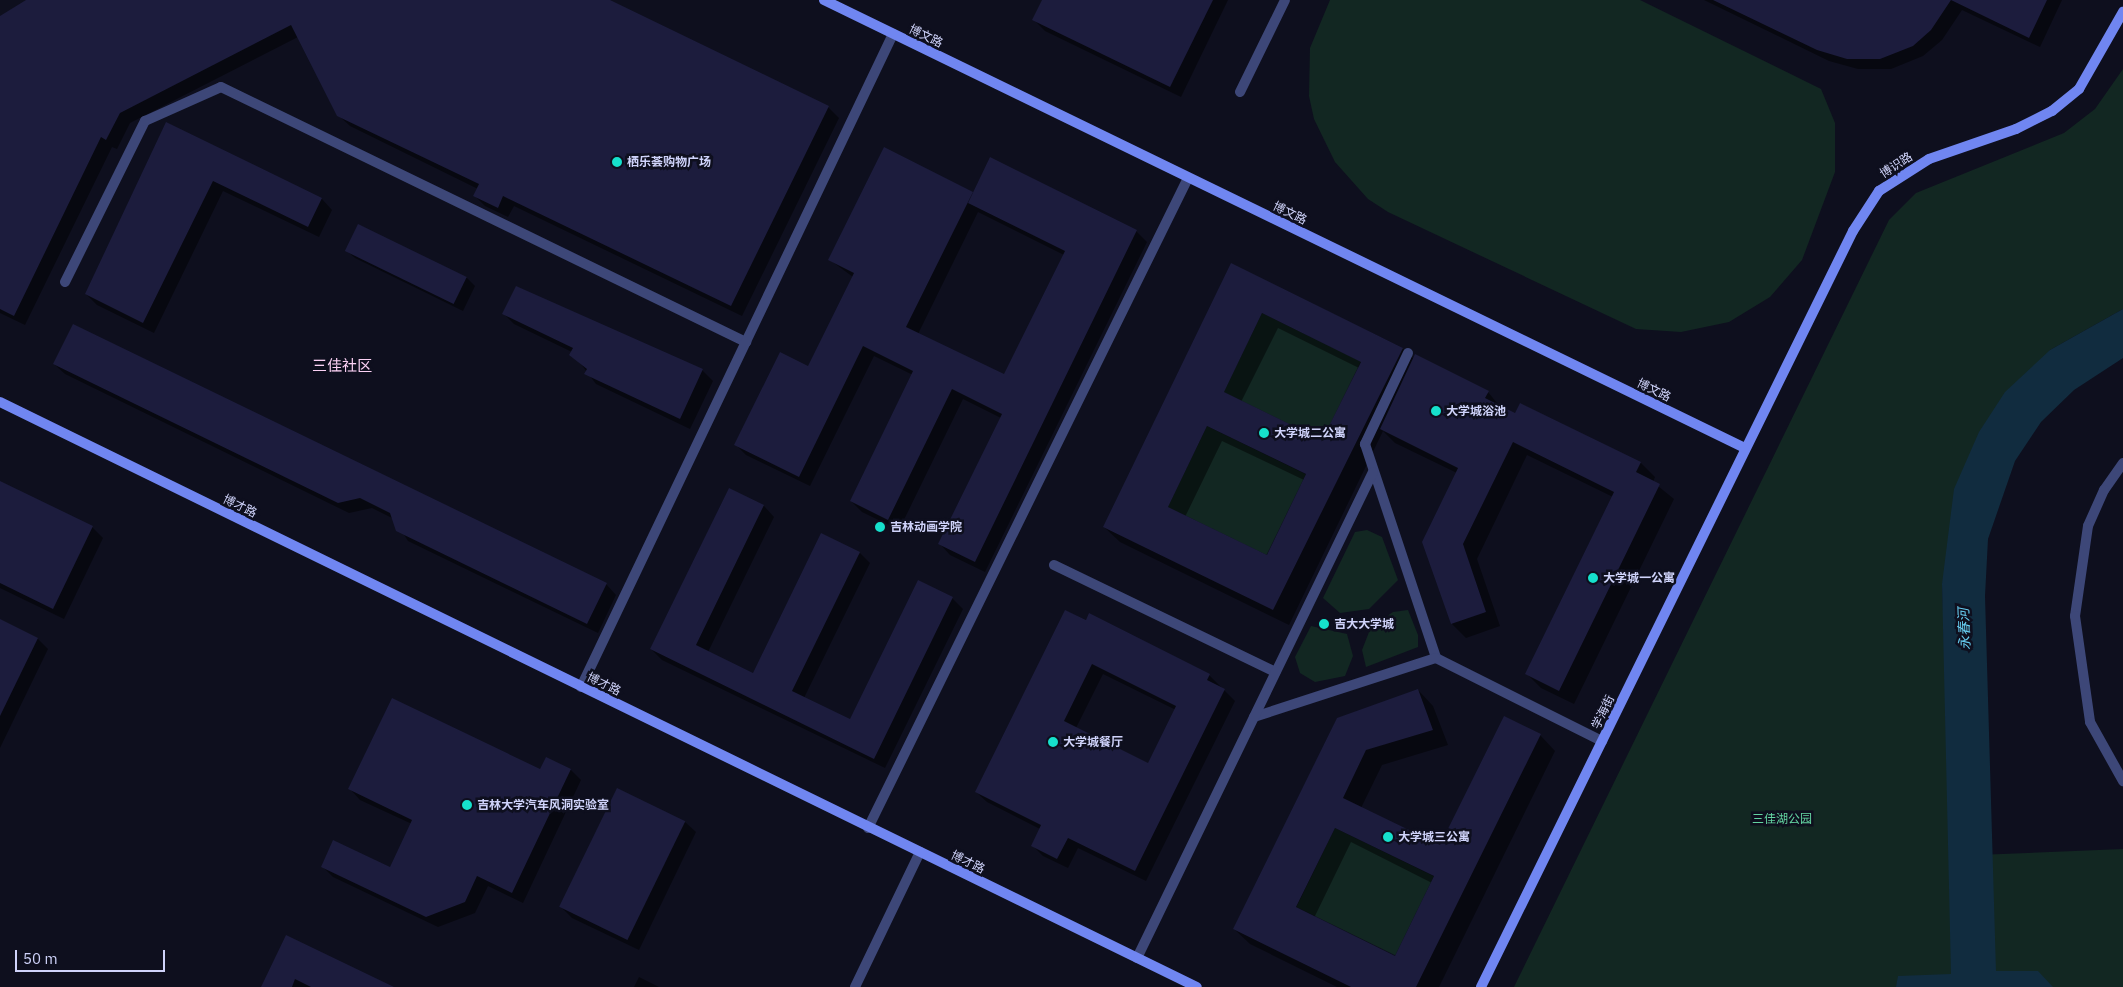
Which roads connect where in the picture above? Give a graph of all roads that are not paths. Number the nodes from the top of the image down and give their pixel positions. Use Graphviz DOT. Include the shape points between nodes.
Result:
graph roads {
  1 [pos="824,0"];
  2 [pos="1285,0"];
  3 [pos="2123,12"];
  4 [pos="893,34"];
  5 [pos="1240,92"];
  6 [pos="1188,178"];
  7 [pos="65,282"];
  8 [pos="746,342"];
  9 [pos="1408,353"];
  10 [pos="0,402"];
  11 [pos="1745,448"];
  12 [pos="2123,462"];
  13 [pos="1373,472"];
  14 [pos="1054,565"];
  15 [pos="1436,658"];
  16 [pos="1275,672"];
  17 [pos="581,687"];
  18 [pos="1254,717"];
  19 [pos="1602,741"];
  20 [pos="2123,781"];
  21 [pos="868,828"];
  22 [pos="920,852"];
  23 [pos="1137,958"];
  24 [pos="855,987"];
  25 [pos="1197,987"];
  26 [pos="1481,987"];
  1 -- 4 [label="street, 博文路"];
  2 -- 5 [label="street"];
  3 -- 11 [label="street, 博识路" via="2079,89 2052,111 2016,129 1929,159 1879,191 1853,231"];
  4 -- 6 [label="street, 博文路"];
  4 -- 8 [label="street"];
  6 -- 11 [label="street, 博文路"];
  6 -- 21 [label="street"];
  7 -- 8 [label="street" via="145,121 221,87"];
  8 -- 17 [label="street"];
  9 -- 13 [label="street" via="1365,444"];
  10 -- 17 [label="street, 博才路"];
  11 -- 19 [label="street, 学海街"];
  12 -- 20 [label="street" via="2104,490 2088,526 2075,616 2090,722"];
  13 -- 15 [label="street"];
  13 -- 16 [label="street"];
  14 -- 16 [label="street"];
  15 -- 18 [label="street"];
  15 -- 19 [label="street"];
  16 -- 18 [label="street"];
  17 -- 21 [label="street, 博才路"];
  18 -- 23 [label="street"];
  19 -- 26 [label="street, 学海街"];
  21 -- 22 [label="street, 博才路"];
  22 -- 23 [label="street, 博才路"];
  22 -- 24 [label="street"];
  23 -- 25 [label="street, 博才路"];
}
